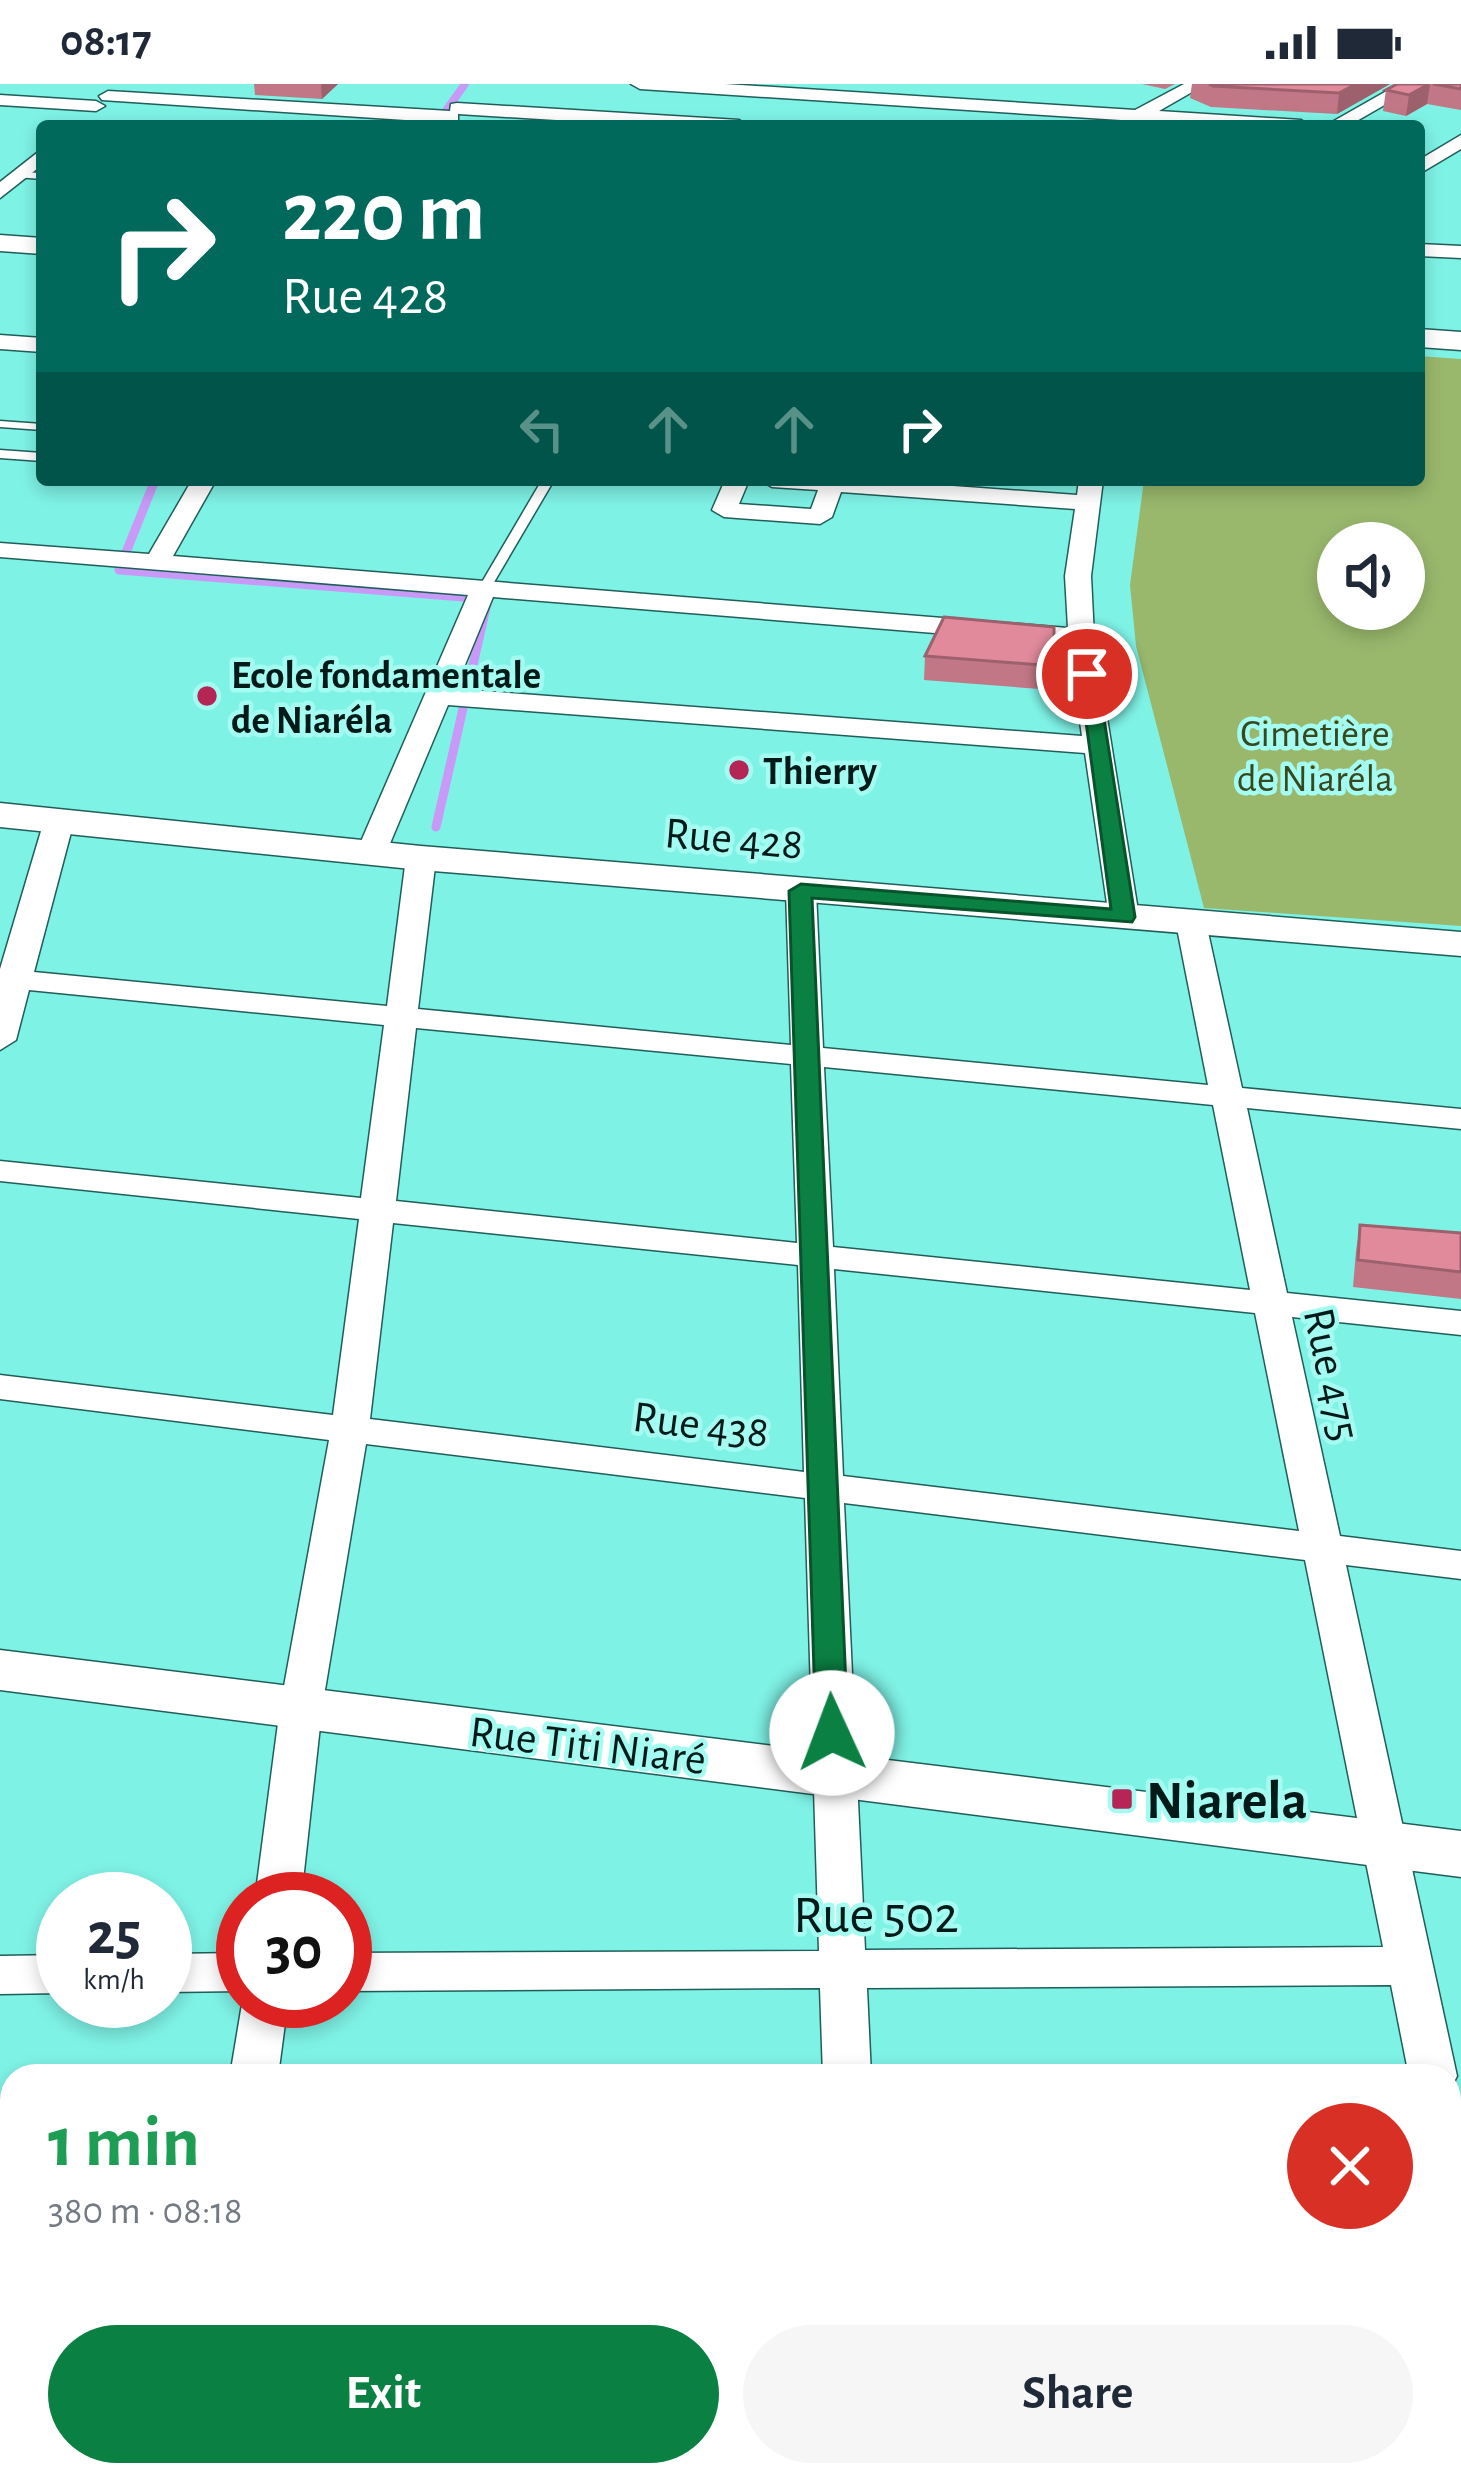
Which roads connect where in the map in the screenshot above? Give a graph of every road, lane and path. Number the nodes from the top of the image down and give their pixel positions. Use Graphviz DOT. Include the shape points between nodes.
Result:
graph roads {
  1 [pos="266,84"];
  2 [pos="476,84"];
  3 [pos="937,84"];
  4 [pos="1197,84"];
  5 [pos="1412,84"];
  6 [pos="642,85"];
  7 [pos="108,95"];
  8 [pos="0,100"];
  9 [pos="885,100"];
  10 [pos="244,104"];
  11 [pos="961,105"];
  12 [pos="451,117"];
  13 [pos="620,118"];
  14 [pos="81,120"];
  15 [pos="538,120"];
  16 [pos="585,120"];
  17 [pos="650,120"];
  18 [pos="952,120"];
  19 [pos="1126,120"];
  20 [pos="1139,120"];
  21 [pos="1345,120"];
  22 [pos="1454,136"];
  23 [pos="36,159"];
  24 [pos="1425,164"];
  25 [pos="1425,166"];
  26 [pos="1461,171"];
  27 [pos="19,175"];
  28 [pos="36,176"];
  29 [pos="0,192"];
  30 [pos="0,243"];
  31 [pos="36,246"];
  32 [pos="1425,250"];
  33 [pos="1461,252"];
  34 [pos="1425,338"];
  35 [pos="1461,341"];
  36 [pos="0,342"];
  37 [pos="36,345"];
  38 [pos="0,424"];
  39 [pos="36,427"];
  40 [pos="0,454"];
  41 [pos="36,457"];
  42 [pos="201,486"];
  43 [pos="544,486"];
  44 [pos="734,486"];
  45 [pos="831,486"];
  46 [pos="896,486"];
  47 [pos="1090,492"];
  48 [pos="0,550"];
  49 [pos="157,563"];
  50 [pos="484,589"];
  51 [pos="1081,637"];
  52 [pos="438,696"];
  53 [pos="1098,746"];
  54 [pos="0,815"];
  55 [pos="59,821"];
  56 [pos="371,853"];
  57 [pos="421,858"];
  58 [pos="801,891"];
  59 [pos="1124,917"];
  60 [pos="1191,923"];
  61 [pos="1461,944"];
  62 [pos="9,979"];
  63 [pos="400,1016"];
  64 [pos="0,1040"];
  65 [pos="807,1055"];
  66 [pos="1227,1095"];
  67 [pos="1461,1119"];
  68 [pos="0,1172"];
  69 [pos="376,1210"];
  70 [pos="814,1255"];
  71 [pos="1270,1303"];
  72 [pos="1461,1323"];
  73 [pos="0,1387"];
  74 [pos="350,1429"];
  75 [pos="823,1487"];
  76 [pos="1320,1549"];
  77 [pos="1461,1565"];
  78 [pos="0,1670"];
  79 [pos="301,1708"];
  80 [pos="833,1774"];
  81 [pos="1381,1844"];
  82 [pos="1461,1854"];
  83 [pos="281,1872"];
  84 [pos="1408,1966"];
  85 [pos="844,1971"];
  86 [pos="372,1972"];
  87 [pos="36,1974"];
  88 [pos="0,1975"];
  89 [pos="262,2028"];
  90 [pos="256,2064"];
  91 [pos="847,2064"];
  92 [pos="1430,2064"];
  1 -- 10 [label="street"];
  2 -- 12 [label="street"];
  3 -- 9 [label="street"];
  4 -- 20 [label="street"];
  5 -- 21 [label="street"];
  6 -- 9 [label="street" via="796,103"];
  6 -- 13 [label="street"];
  7 -- 8 [label="street"];
  7 -- 10 [label="street"];
  7 -- 14 [label="street"];
  9 -- 11 [label="street"];
  10 -- 12 [label="street"];
  11 -- 18 [label="street"];
  11 -- 19 [label="street"];
  12 -- 15 [label="street"];
  13 -- 16 [label="street"];
  13 -- 17 [label="street"];
  22 -- 24 [label="street"];
  23 -- 27 [label="street"];
  25 -- 26 [label="street"];
  27 -- 28 [label="lane"];
  27 -- 29 [label="street"];
  30 -- 31 [label="street"];
  32 -- 33 [label="street"];
  34 -- 35 [label="street"];
  36 -- 37 [label="street"];
  38 -- 39 [label="lane"];
  40 -- 41 [label="lane"];
  42 -- 49 [label="street"];
  43 -- 50 [label="lane"];
  44 -- 45 [label="street" via="724,510 820,518"];
  46 -- 47 [label="street"];
  47 -- 51 [label="street" via="1078,576"];
  48 -- 49 [label="street"];
  49 -- 50 [label="street"];
  50 -- 51 [label="street"];
  50 -- 52 [label="street"];
  51 -- 53 [label="street"];
  52 -- 53 [label="street"];
  52 -- 56 [label="street"];
  53 -- 59 [label="street"];
  54 -- 55 [label="street, Rue 428"];
  55 -- 56 [label="street, Rue 428"];
  55 -- 62 [label="street"];
  56 -- 57 [label="street, Rue 428"];
  57 -- 58 [label="street, Rue 428"];
  57 -- 63 [label="street"];
  58 -- 59 [label="street, Rue 428"];
  58 -- 65 [label="street"];
  59 -- 60 [label="street, Rue 428"];
  60 -- 61 [label="street, Rue 428"];
  60 -- 66 [label="street, Rue 475"];
  62 -- 63 [label="street"];
  62 -- 64 [label="street"];
  63 -- 65 [label="street"];
  63 -- 69 [label="street"];
  65 -- 66 [label="street"];
  65 -- 70 [label="street"];
  66 -- 67 [label="street"];
  66 -- 71 [label="street, Rue 475"];
  68 -- 69 [label="street"];
  69 -- 70 [label="street"];
  69 -- 74 [label="street"];
  70 -- 71 [label="street"];
  70 -- 75 [label="street"];
  71 -- 72 [label="street"];
  71 -- 76 [label="street, Rue 475"];
  73 -- 74 [label="street, Rue 438"];
  74 -- 75 [label="street, Rue 438"];
  74 -- 79 [label="street"];
  75 -- 76 [label="street, Rue 438"];
  75 -- 80 [label="street"];
  76 -- 77 [label="street, Rue 438"];
  76 -- 81 [label="street, Rue 475"];
  78 -- 79 [label="street, Rue Titi Niaré"];
  79 -- 80 [label="street, Rue Titi Niaré"];
  79 -- 83 [label="street"];
  80 -- 81 [label="street, Rue Titi Niaré"];
  80 -- 85 [label="street"];
  81 -- 82 [label="street, Rue Titi Niaré"];
  81 -- 84 [label="street, Rue 475"];
  84 -- 85 [label="street, Rue 502"];
  84 -- 92 [label="street, Rue 475"];
  85 -- 86 [label="street, Rue 502"];
  85 -- 91 [label="street"];
  87 -- 88 [label="street"];
  89 -- 90 [label="street"];
}
